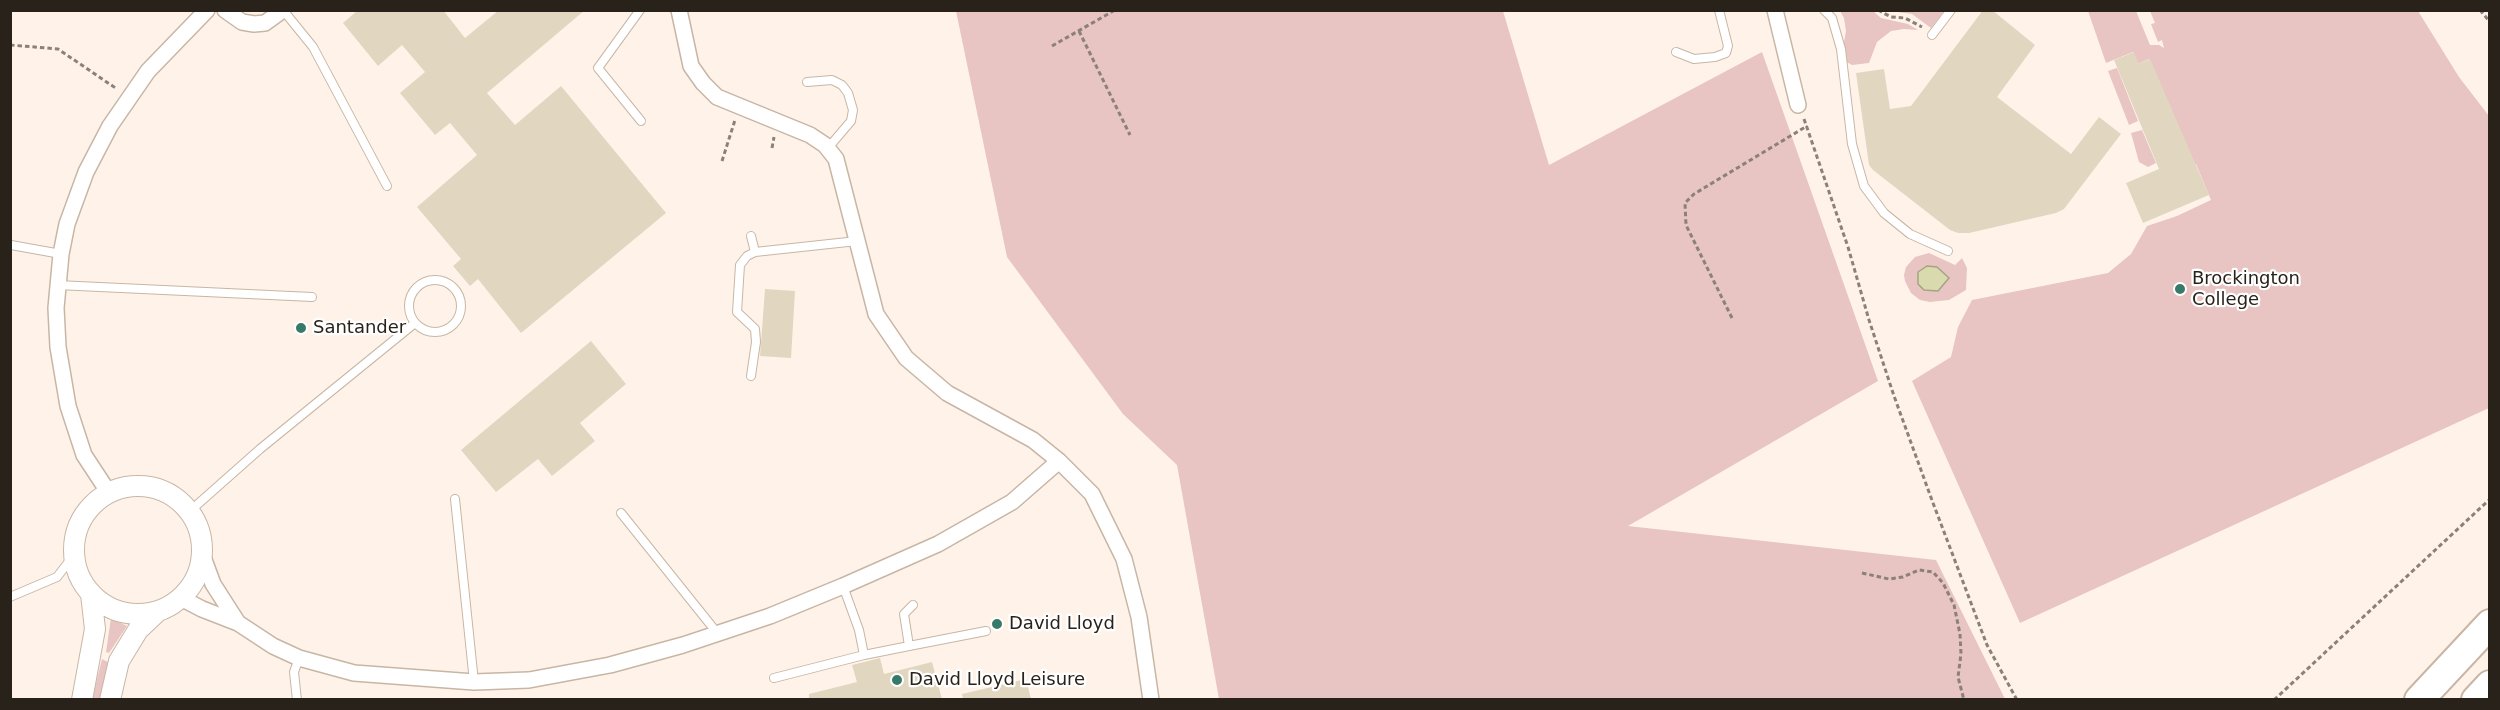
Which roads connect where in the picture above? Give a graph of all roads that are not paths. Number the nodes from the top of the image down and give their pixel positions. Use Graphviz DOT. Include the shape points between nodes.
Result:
graph roads {
  1 [pos="207,10"];
  2 [pos="225,10"];
  3 [pos="283,10"];
  4 [pos="640,10"];
  5 [pos="679,10"];
  6 [pos="1719,10"];
  7 [pos="1774,10"];
  8 [pos="1824,10"];
  9 [pos="1951,10"];
  10 [pos="1932,35"];
  11 [pos="1676,52"];
  12 [pos="807,82"];
  13 [pos="1798,105"];
  14 [pos="641,121"];
  15 [pos="828,148"];
  16 [pos="387,186"];
  17 [pos="751,236"];
  18 [pos="857,241"];
  19 [pos="11,245"];
  20 [pos="1948,251"];
  21 [pos="755,252"];
  22 [pos="60,254"];
  23 [pos="57,285"];
  24 [pos="312,297"];
  25 [pos="415,323"];
  26 [pos="751,376"];
  27 [pos="1059,461"];
  28 [pos="109,493"];
  29 [pos="455,500"];
  30 [pos="190,511"];
  31 [pos="621,513"];
  32 [pos="74,555"];
  33 [pos="203,557"];
  34 [pos="843,586"];
  35 [pos="91,594"];
  36 [pos="10,597"];
  37 [pos="182,598"];
  38 [pos="913,605"];
  39 [pos="157,612"];
  40 [pos="238,623"];
  41 [pos="2490,624"];
  42 [pos="986,631"];
  43 [pos="718,634"];
  44 [pos="909,646"];
  45 [pos="864,656"];
  46 [pos="299,658"];
  47 [pos="774,678"];
  48 [pos="474,682"];
  49 [pos="2490,685"];
  50 [pos="82,699"];
  51 [pos="110,699"];
  52 [pos="297,699"];
  53 [pos="1151,699"];
  54 [pos="2419,699"];
  55 [pos="2476,699"];
  1 -- 22 [label="street" via="148,71 110,126 86,172"];
  2 -- 3 [label="street" via="254,24 265,23"];
  3 -- 16 [label="lane" via="313,47"];
  4 -- 14 [label="lane" via="598,68"];
  5 -- 15 [label="street" via="691,66 717,97 789,125"];
  6 -- 11 [label="lane" via="1728,46 1726,53 1694,59"];
  7 -- 13 [label="street"];
  8 -- 20 [label="lane" via="1832,18 1841,49 1852,144 1864,186 1884,213 1910,234"];
  9 -- 10 [label="lane"];
  12 -- 15 [label="lane" via="832,80 848,93 853,110 851,121"];
  15 -- 18 [label="street" via="844,184"];
  17 -- 21 [label="lane"];
  18 -- 21 [label="lane"];
  18 -- 27 [label="street" via="876,314 906,358 947,393 1033,440"];
  19 -- 22 [label="lane"];
  21 -- 26 [label="lane" via="740,265 737,312 755,329"];
  22 -- 23 [label="street"];
  23 -- 24 [label="lane"];
  23 -- 28 [label="street" via="58,347 68,406 84,455"];
  25 -- 25 [label="lane" via="409,308 412,292 418,286 425,281 441,280 455,289 461,306 455,322 440,332 422,329"];
  25 -- 30 [label="lane"];
  27 -- 34 [label="street" via="1012,502 938,544"];
  27 -- 53 [label="street" via="1092,494 1124,559 1139,617"];
  28 -- 30 [label="street" via="130,486 153,487 173,496"];
  28 -- 32 [label="street" via="93,504 82,519 75,536"];
  29 -- 48 [label="lane"];
  30 -- 33 [label="street" via="198,525"];
  31 -- 43 [label="lane"];
  32 -- 35 [label="street" via="79,576"];
  32 -- 36 [label="lane" via="57,577"];
  33 -- 37 [label="street" via="192,586"];
  33 -- 40 [label="street" via="213,585"];
  34 -- 43 [label="street"];
  34 -- 45 [label="lane"];
  35 -- 39 [label="street" via="122,613"];
  35 -- 50 [label="street" via="95,629"];
  37 -- 39 [label="street"];
  37 -- 40 [label="street"];
  38 -- 44 [label="lane" via="904,615"];
  39 -- 51 [label="street" via="138,630 119,661"];
  40 -- 46 [label="street"];
  41 -- 54 [label="highway"];
  42 -- 44 [label="lane"];
  43 -- 48 [label="street" via="610,665 529,680"];
  44 -- 45 [label="lane"];
  45 -- 47 [label="lane"];
  46 -- 48 [label="street" via="354,673"];
  46 -- 52 [label="lane" via="294,672"];
  49 -- 55 [label="highway"];
}
